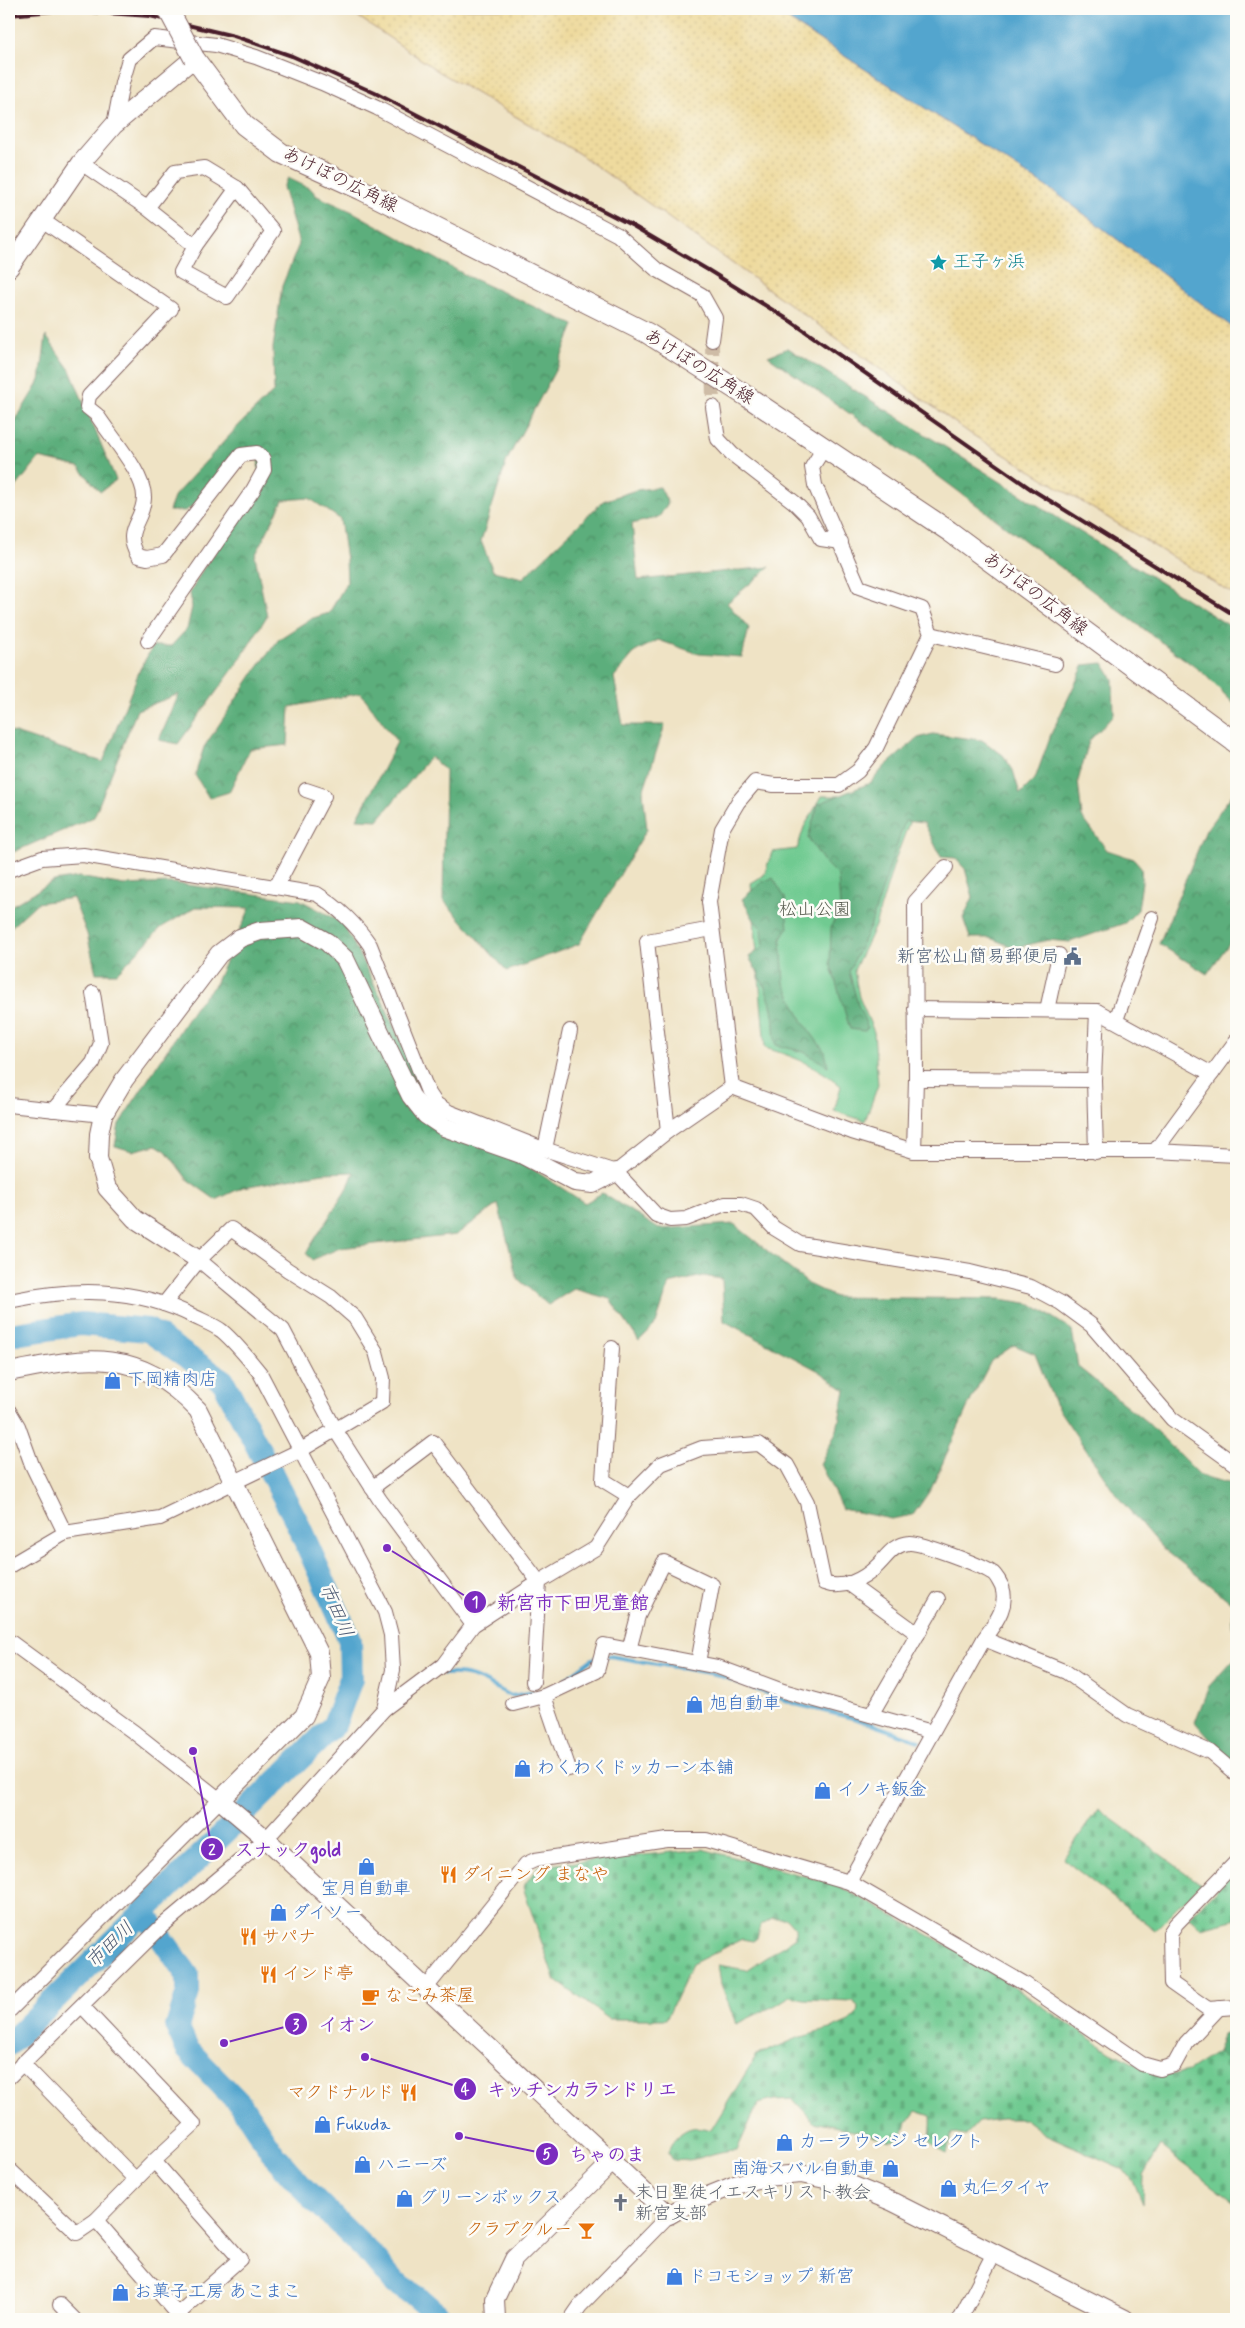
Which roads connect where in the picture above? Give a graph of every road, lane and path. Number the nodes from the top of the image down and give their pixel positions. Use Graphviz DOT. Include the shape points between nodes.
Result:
graph roads {
  1 [pos="168,9"];
  2 [pos="194,58"];
  3 [pos="114,125"];
  4 [pos="81,163"];
  5 [pos="237,188"];
  6 [pos="148,208"];
  7 [pos="42,220"];
  8 [pos="195,246"];
  9 [pos="9,268"];
  10 [pos="712,340"];
  11 [pos="712,407"];
  12 [pos="824,448"];
  13 [pos="840,542"];
  14 [pos="931,634"];
  15 [pos="148,641"];
  16 [pos="1055,664"];
  17 [pos="1236,742"];
  18 [pos="306,790"];
  19 [pos="946,867"];
  20 [pos="9,870"];
  21 [pos="276,887"];
  22 [pos="1152,918"];
  23 [pos="712,929"];
  24 [pos="1059,955"];
  25 [pos="93,993"];
  26 [pos="916,1009"];
  27 [pos="1047,1010"];
  28 [pos="1097,1011"];
  29 [pos="1116,1020"];
  30 [pos="570,1031"];
  31 [pos="1236,1042"];
  32 [pos="1212,1074"];
  33 [pos="916,1079"];
  34 [pos="1094,1080"];
  35 [pos="732,1088"];
  36 [pos="9,1105"];
  37 [pos="53,1110"];
  38 [pos="104,1115"];
  39 [pos="668,1131"];
  40 [pos="545,1149"];
  41 [pos="914,1151"];
  42 [pos="1155,1151"];
  43 [pos="1096,1152"];
  44 [pos="1236,1155"];
  45 [pos="616,1172"];
  46 [pos="198,1260"];
  47 [pos="9,1301"];
  48 [pos="164,1304"];
  49 [pos="612,1348"];
  50 [pos="9,1372"];
  51 [pos="9,1411"];
  52 [pos="336,1431"];
  53 [pos="301,1450"];
  54 [pos="1236,1465"];
  55 [pos="235,1482"];
  56 [pos="372,1488"];
  57 [pos="629,1496"];
  58 [pos="65,1533"];
  59 [pos="9,1566"];
  60 [pos="538,1582"];
  61 [pos="848,1583"];
  62 [pos="938,1599"];
  63 [pos="473,1625"];
  64 [pos="918,1634"];
  65 [pos="984,1639"];
  66 [pos="9,1642"];
  67 [pos="629,1650"];
  68 [pos="698,1663"];
  69 [pos="533,1682"];
  70 [pos="544,1696"];
  71 [pos="513,1704"];
  72 [pos="384,1709"];
  73 [pos="871,1715"];
  74 [pos="932,1732"];
  75 [pos="569,1769"];
  76 [pos="1236,1774"];
  77 [pos="220,1800"];
  78 [pos="262,1836"];
  79 [pos="1236,1862"];
  80 [pos="849,1882"];
  81 [pos="426,1988"];
  82 [pos="82,2006"];
  83 [pos="1236,2006"];
  84 [pos="1220,2008"];
  85 [pos="9,2011"];
  86 [pos="22,2064"];
  87 [pos="9,2077"];
  88 [pos="154,2161"];
  89 [pos="612,2162"];
  90 [pos="9,2169"];
  91 [pos="135,2180"];
  92 [pos="669,2215"];
  93 [pos="96,2220"];
  94 [pos="994,2253"];
  95 [pos="60,2304"];
  96 [pos="180,2317"];
  97 [pos="74,2319"];
  98 [pos="496,2319"];
  99 [pos="571,2319"];
  100 [pos="960,2319"];
  101 [pos="1126,2319"];
  1 -- 2 [label="main road, あけぼの広角線, bridge"];
  2 -- 3 [label="street"];
  2 -- 12 [label="main road, あけぼの広角線" via="244,125 281,153 362,190 647,333"];
  3 -- 4 [label="street"];
  3 -- 10 [label="street" via="129,59 154,38 216,45 256,57 322,82 377,108 618,235 656,268 702,295 715,318"];
  4 -- 6 [label="street"];
  4 -- 7 [label="street"];
  5 -- 6 [label="street" via="204,168 175,172"];
  5 -- 8 [label="street"];
  5 -- 8 [label="street" via="273,231 227,297 182,272"];
  6 -- 8 [label="street"];
  7 -- 9 [label="street"];
  7 -- 15 [label="street" via="172,309 89,396 87,407 97,415 141,481 144,499 131,535 138,556 163,555 241,455 257,453 263,459 264,470 253,490"];
  11 -- 13 [label="street" via="718,439 794,502 808,516 821,539"];
  12 -- 13 [label="street" via="812,468 813,480"];
  12 -- 17 [label="main road, あけぼの広角線" via="950,530"];
  13 -- 14 [label="street" via="859,587 922,609"];
  14 -- 16 [label="street"];
  14 -- 23 [label="street" via="876,748 858,771 839,784 754,782 738,802 722,829 709,902"];
  18 -- 21 [label="street" via="324,796"];
  19 -- 26 [label="street" via="915,902"];
  20 -- 21 [label="street" via="42,858 84,855"];
  21 -- 40 [label="street" via="317,894 341,909 357,926 370,945 428,1092 436,1104"];
  22 -- 29 [label="street"];
  23 -- 35 [label="street"];
  23 -- 39 [label="street" via="647,941"];
  24 -- 27 [label="street"];
  25 -- 37 [label="street" via="101,1043 93,1063"];
  26 -- 27 [label="street"];
  26 -- 33 [label="street"];
  27 -- 28 [label="street"];
  28 -- 29 [label="street"];
  28 -- 34 [label="street"];
  29 -- 32 [label="street"];
  30 -- 40 [label="street"];
  31 -- 32 [label="street"];
  32 -- 42 [label="street"];
  33 -- 34 [label="street"];
  33 -- 41 [label="street"];
  34 -- 43 [label="street"];
  35 -- 39 [label="street"];
  35 -- 41 [label="street"];
  36 -- 37 [label="street"];
  37 -- 38 [label="street"];
  38 -- 45 [label="street" via="124,1080 219,954 240,938 260,931 302,928 327,942 345,959 411,1096 426,1115 444,1127 521,1154 575,1182 593,1184"];
  38 -- 46 [label="street" via="98,1158 107,1188 135,1219"];
  39 -- 45 [label="street"];
  40 -- 45 [label="street"];
  41 -- 43 [label="street"];
  42 -- 43 [label="street"];
  42 -- 44 [label="street"];
  45 -- 54 [label="street" via="656,1215 670,1220 686,1219 725,1204 741,1204 756,1209 774,1228 800,1244 970,1272 1031,1287 1092,1325 1172,1419"];
  46 -- 48 [label="street"];
  46 -- 52 [label="street" via="283,1330"];
  46 -- 52 [label="street" via="231,1229 331,1296 355,1318 376,1352 383,1378 382,1402"];
  47 -- 48 [label="street" via="48,1293 110,1292"];
  48 -- 53 [label="street" via="220,1330 240,1348 260,1373"];
  49 -- 57 [label="street" via="603,1480"];
  50 -- 55 [label="street" via="86,1359 117,1362 158,1375 182,1392 198,1410"];
  51 -- 58 [label="street"];
  52 -- 53 [label="street"];
  52 -- 56 [label="street"];
  53 -- 55 [label="street"];
  53 -- 72 [label="street" via="385,1612 391,1635 393,1670"];
  55 -- 58 [label="street" via="160,1518"];
  55 -- 77 [label="street" via="320,1653 321,1678 304,1716"];
  56 -- 60 [label="street" via="433,1442"];
  56 -- 63 [label="street"];
  57 -- 60 [label="street" via="596,1548"];
  57 -- 61 [label="street" via="661,1464 702,1448 759,1444 787,1465 807,1502 824,1583 833,1586"];
  58 -- 59 [label="street"];
  60 -- 63 [label="street"];
  60 -- 69 [label="street"];
  61 -- 64 [label="street"];
  61 -- 65 [label="street" via="856,1582 876,1568 892,1549 909,1543 993,1573 1002,1589 1003,1611"];
  62 -- 64 [label="street"];
  63 -- 72 [label="street" via="443,1666"];
  64 -- 73 [label="street"];
  65 -- 74 [label="street"];
  65 -- 76 [label="street" via="1066,1672 1127,1715 1210,1752"];
  66 -- 77 [label="street"];
  67 -- 68 [label="street"];
  67 -- 68 [label="street" via="638,1616 664,1562 712,1585"];
  67 -- 70 [label="street" via="604,1645 597,1671"];
  68 -- 73 [label="street"];
  70 -- 71 [label="street"];
  70 -- 75 [label="street"];
  72 -- 78 [label="street"];
  73 -- 74 [label="street"];
  74 -- 80 [label="street"];
  77 -- 78 [label="street"];
  77 -- 85 [label="street"];
  78 -- 81 [label="street"];
  78 -- 82 [label="street" via="162,1926"];
  79 -- 84 [label="street" via="1170,1933 1171,1983 1208,2009"];
  80 -- 81 [label="street" via="706,1840 668,1840 535,1860 526,1864"];
  80 -- 84 [label="street" via="1025,1984 1142,2064 1160,2069 1174,2065 1186,2043"];
  81 -- 89 [label="street"];
  82 -- 86 [label="street"];
  82 -- 88 [label="street" via="194,2124"];
  83 -- 84 [label="street"];
  86 -- 87 [label="street"];
  86 -- 91 [label="street"];
  88 -- 91 [label="street"];
  88 -- 96 [label="street" via="240,2259"];
  89 -- 92 [label="street"];
  89 -- 98 [label="street" via="514,2258 495,2299"];
  90 -- 93 [label="street" via="77,2233"];
  91 -- 93 [label="street"];
  92 -- 94 [label="street" via="735,2185 765,2177 801,2174 850,2184"];
  92 -- 99 [label="street"];
  93 -- 96 [label="street"];
  94 -- 100 [label="street"];
  94 -- 101 [label="street"];
  95 -- 97 [label="street"];
}
